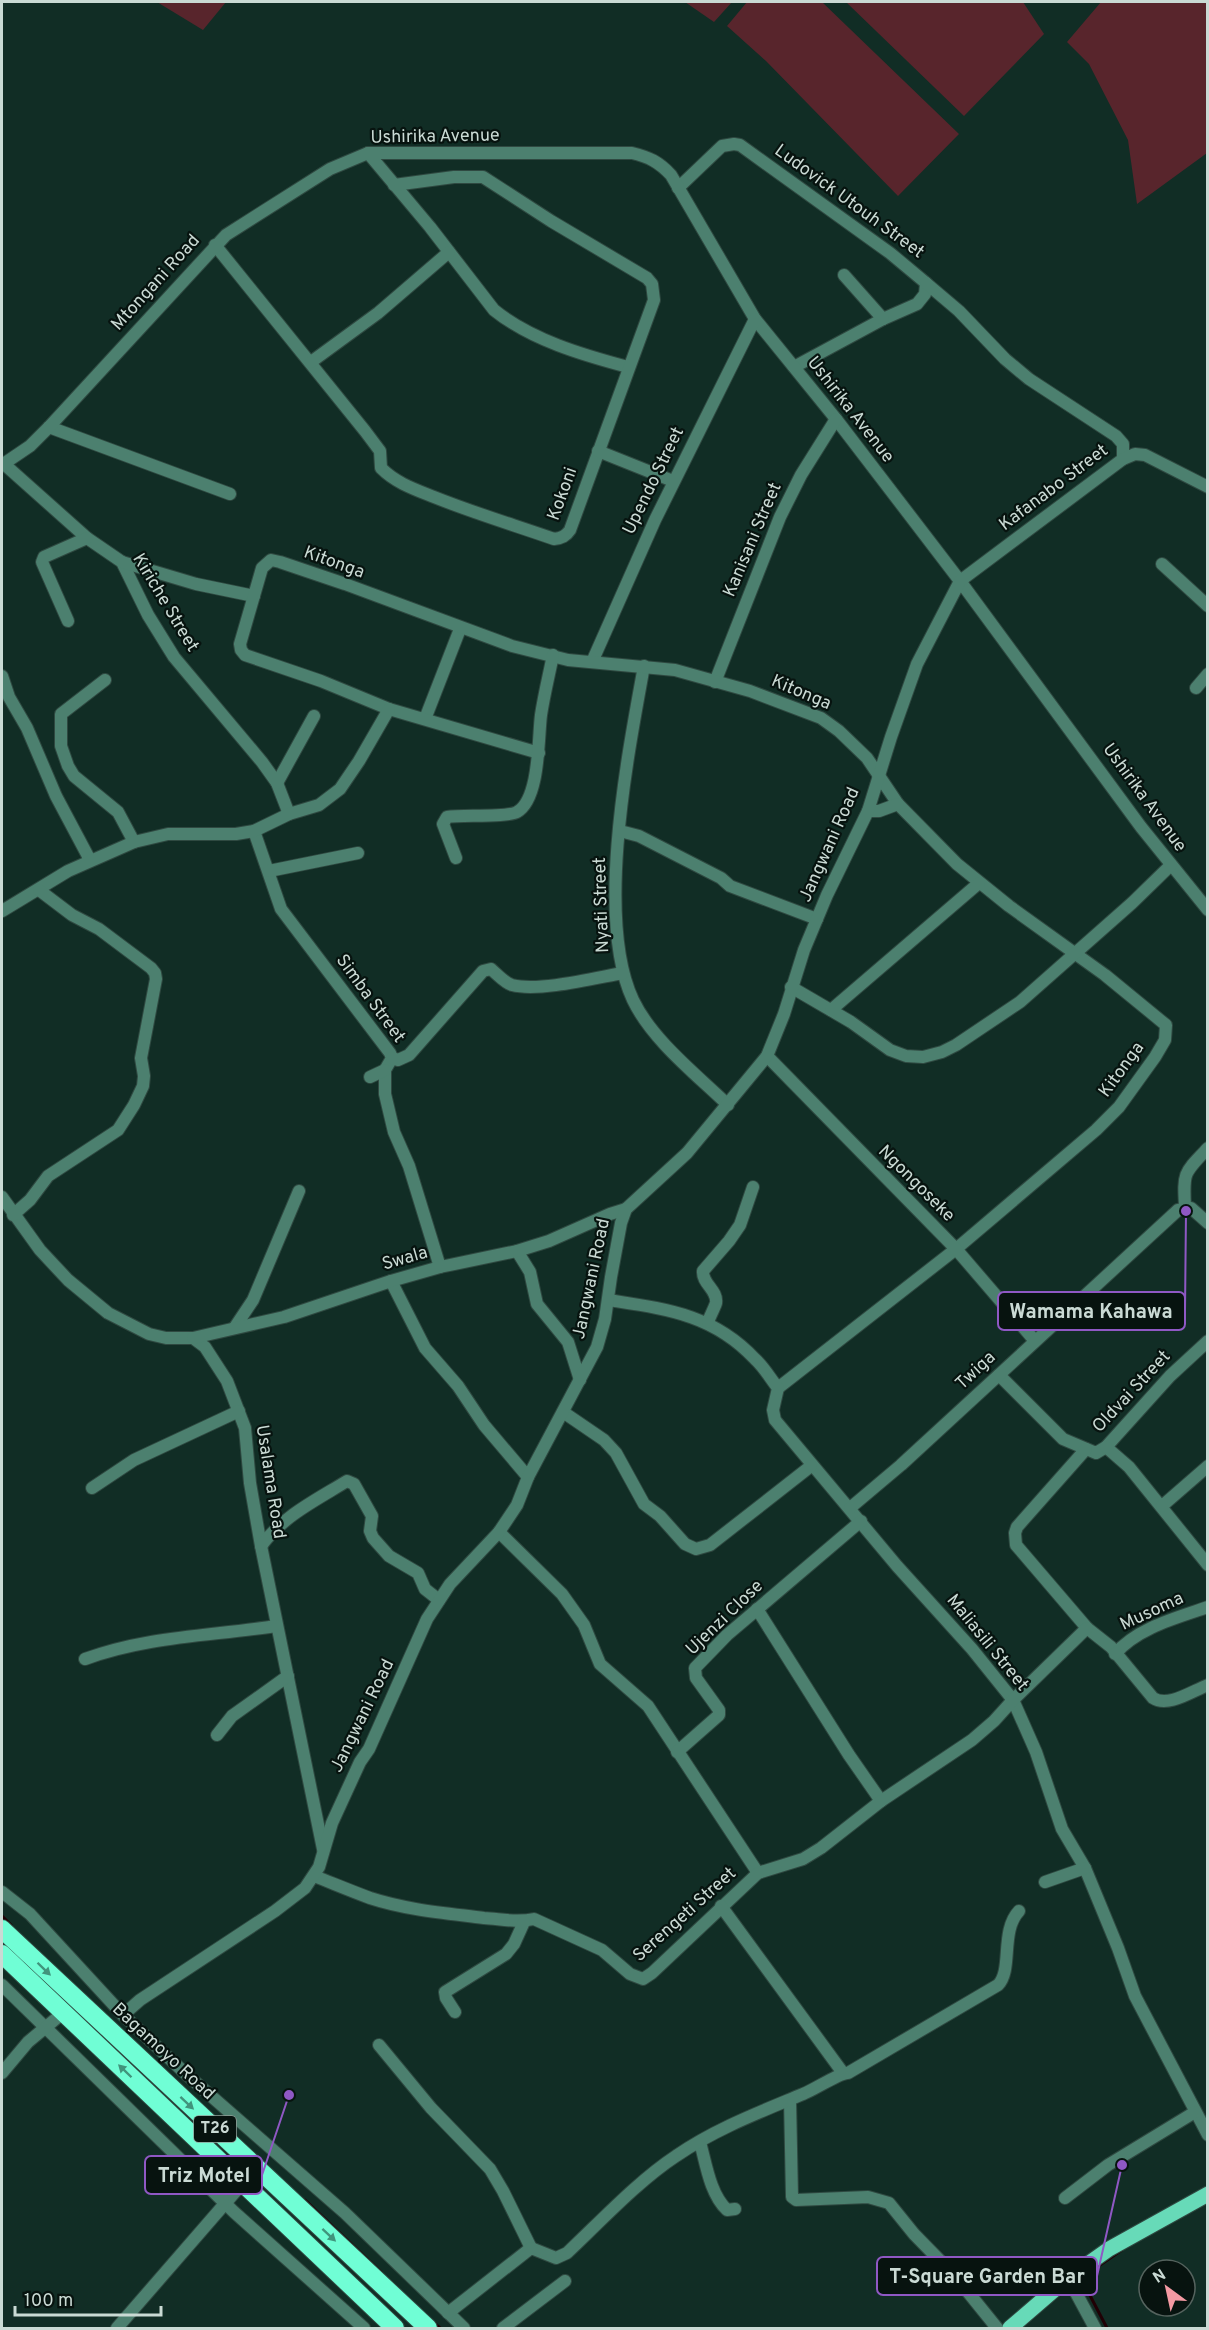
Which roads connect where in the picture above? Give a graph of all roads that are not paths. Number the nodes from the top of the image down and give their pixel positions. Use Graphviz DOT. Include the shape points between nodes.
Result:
graph roads {
  1 [pos="365,155"];
  2 [pos="394,185"];
  3 [pos="678,188"];
  4 [pos="214,245"];
  5 [pos="449,252"];
  6 [pos="844,275"];
  7 [pos="926,283"];
  8 [pos="755,319"];
  9 [pos="882,319"];
  10 [pos="311,362"];
  11 [pos="628,367"];
  12 [pos="794,367"];
  13 [pos="836,419"];
  14 [pos="49,427"];
  15 [pos="598,451"];
  16 [pos="1123,459"];
  17 [pos="3,465"];
  18 [pos="673,481"];
  19 [pos="1208,487"];
  20 [pos="230,494"];
  21 [pos="87,538"];
  22 [pos="122,562"];
  23 [pos="1162,564"];
  24 [pos="960,581"];
  25 [pos="254,596"];
  26 [pos="1208,606"];
  27 [pos="68,621"];
  28 [pos="460,629"];
  29 [pos="553,655"];
  30 [pos="592,662"];
  31 [pos="644,666"];
  32 [pos="1208,674"];
  33 [pos="2,676"];
  34 [pos="105,680"];
  35 [pos="715,682"];
  36 [pos="1196,688"];
  37 [pos="5,700"];
  38 [pos="389,709"];
  39 [pos="314,716"];
  40 [pos="425,719"];
  41 [pos="539,753"];
  42 [pos="879,776"];
  43 [pos="277,783"];
  44 [pos="898,804"];
  45 [pos="868,811"];
  46 [pos="289,814"];
  47 [pos="254,831"];
  48 [pos="620,831"];
  49 [pos="134,842"];
  50 [pos="358,854"];
  51 [pos="456,858"];
  52 [pos="90,860"];
  53 [pos="1171,865"];
  54 [pos="269,871"];
  55 [pos="979,883"];
  56 [pos="39,890"];
  57 [pos="1207,907"];
  58 [pos="2,910"];
  59 [pos="817,919"];
  60 [pos="1077,954"];
  61 [pos="623,973"];
  62 [pos="791,987"];
  63 [pos="831,1010"];
  64 [pos="767,1056"];
  65 [pos="392,1058"];
  66 [pos="385,1070"];
  67 [pos="370,1077"];
  68 [pos="728,1105"];
  69 [pos="1208,1148"];
  70 [pos="753,1186"];
  71 [pos="299,1191"];
  72 [pos="2,1197"];
  73 [pos="1186,1207"];
  74 [pos="626,1209"];
  75 [pos="13,1215"];
  76 [pos="1208,1223"];
  77 [pos="956,1249"];
  78 [pos="517,1251"];
  79 [pos="440,1267"];
  80 [pos="391,1281"];
  81 [pos="608,1300"];
  82 [pos="708,1322"];
  83 [pos="235,1327"];
  84 [pos="193,1338"];
  85 [pos="1035,1341"];
  86 [pos="1208,1341"];
  87 [pos="999,1375"];
  88 [pos="580,1380"];
  89 [pos="778,1388"];
  90 [pos="239,1411"];
  91 [pos="563,1412"];
  92 [pos="1106,1447"];
  93 [pos="1086,1449"];
  94 [pos="812,1466"];
  95 [pos="1208,1466"];
  96 [pos="528,1477"];
  97 [pos="92,1488"];
  98 [pos="1162,1506"];
  99 [pos="850,1508"];
  100 [pos="861,1521"];
  101 [pos="499,1532"];
  102 [pos="261,1546"];
  103 [pos="1208,1565"];
  104 [pos="440,1600"];
  105 [pos="1208,1607"];
  106 [pos="757,1609"];
  107 [pos="276,1626"];
  108 [pos="1087,1628"];
  109 [pos="1115,1654"];
  110 [pos="85,1659"];
  111 [pos="288,1676"];
  112 [pos="1208,1685"];
  113 [pos="1013,1700"];
  114 [pos="217,1735"];
  115 [pos="677,1752"];
  116 [pos="880,1801"];
  117 [pos="324,1854"];
  118 [pos="1085,1868"];
  119 [pos="758,1873"];
  120 [pos="314,1876"];
  121 [pos="1046,1882"];
  122 [pos="2,1892"];
  123 [pos="721,1906"];
  124 [pos="1019,1911"];
  125 [pos="524,1922"];
  126 [pos="2,1929"];
  127 [pos="2,1954"];
  128 [pos="2,1985"];
  129 [pos="64,2012"];
  130 [pos="455,2012"];
  131 [pos="123,2015"];
  132 [pos="43,2028"];
  133 [pos="379,2045"];
  134 [pos="2,2073"];
  135 [pos="843,2073"];
  136 [pos="789,2100"];
  137 [pos="1195,2112"];
  138 [pos="1208,2135"];
  139 [pos="700,2142"];
  140 [pos="242,2184"];
  141 [pos="1208,2194"];
  142 [pos="1065,2198"];
  143 [pos="225,2203"];
  144 [pos="735,2209"];
  145 [pos="531,2248"];
  146 [pos="1068,2278"];
  147 [pos="565,2281"];
  148 [pos="447,2313"];
  149 [pos="117,2328"];
  150 [pos="364,2328"];
  151 [pos="395,2328"];
  152 [pos="428,2328"];
  153 [pos="464,2328"];
  154 [pos="503,2328"];
  155 [pos="997,2328"];
  156 [pos="1010,2328"];
  157 [pos="1095,2328"];
  1 -- 2 [label="street"];
  1 -- 3 [label="street, Ushirika Avenue" via="632,153 661,165"];
  1 -- 4 [label="street, Mtongani Road" via="330,169"];
  2 -- 5 [label="street"];
  2 -- 11 [label="street, Kokoni" via="483,177 647,278 654,300"];
  3 -- 7 [label="street, Ludovick Utouh Street" via="722,146 740,146"];
  3 -- 8 [label="street, Ushirika Avenue"];
  4 -- 10 [label="street, Kokoni"];
  4 -- 14 [label="street, Mtongani Road"];
  5 -- 10 [label="street" via="378,313"];
  5 -- 11 [label="street" via="506,320 557,344"];
  6 -- 9 [label="street"];
  7 -- 9 [label="street, Ludovick Utouh Street" via="925,294 917,304"];
  7 -- 16 [label="street" via="1029,379 1121,440"];
  8 -- 12 [label="street, Ushirika Avenue"];
  8 -- 18 [label="street, Upendo Street"];
  9 -- 12 [label="street, Ludovick Utouh Street"];
  10 -- 15 [label="street, Kokoni" via="374,442 380,452 381,468 391,477 480,516 554,539 567,535"];
  11 -- 15 [label="street, Kokoni"];
  12 -- 13 [label="street, Ushirika Avenue"];
  13 -- 24 [label="street, Ushirika Avenue"];
  13 -- 35 [label="street, Kanisani Street" via="780,517"];
  14 -- 17 [label="street, Mtongani Road"];
  14 -- 20 [label="street"];
  15 -- 18 [label="street"];
  16 -- 19 [label="street, Kafanabo Street" via="1145,455"];
  16 -- 24 [label="street, Kafanabo Street"];
  17 -- 21 [label="street, Kiriche Street"];
  18 -- 30 [label="street, Upendo Street"];
  21 -- 22 [label="street, Kiriche Street"];
  21 -- 27 [label="street" via="44,557 42,562"];
  22 -- 25 [label="street"];
  22 -- 43 [label="street, Kiriche Street" via="174,657"];
  23 -- 26 [label="street"];
  24 -- 42 [label="street, Jangwani Road" via="917,664"];
  24 -- 53 [label="street, Ushirika Avenue"];
  25 -- 28 [label="street, Kitonga" via="262,568 271,560"];
  25 -- 38 [label="street, Kitonga" via="240,644 244,655"];
  28 -- 29 [label="street, Kitonga"];
  28 -- 40 [label="street"];
  29 -- 30 [label="street, Kitonga"];
  29 -- 41 [label="street" via="541,715"];
  30 -- 31 [label="street, Kitonga"];
  31 -- 35 [label="street, Kitonga"];
  31 -- 48 [label="street, Nyati Street"];
  32 -- 36 [label="street"];
  33 -- 37 [label="street"];
  34 -- 49 [label="street" via="61,714 61,746 74,776 118,812"];
  35 -- 42 [label="street, Kitonga" via="821,718 855,746"];
  37 -- 52 [label="street" via="27,728 56,796"];
  38 -- 40 [label="street, Kitonga"];
  38 -- 46 [label="street" via="340,789 319,805"];
  39 -- 43 [label="street"];
  40 -- 41 [label="street, Kitonga"];
  41 -- 51 [label="street" via="531,789 519,811 447,818 443,824"];
  42 -- 44 [label="street, Kitonga"];
  42 -- 45 [label="street, Jangwani Road"];
  43 -- 46 [label="street, Kiriche Street"];
  44 -- 45 [label="street"];
  44 -- 55 [label="street, Kitonga"];
  45 -- 59 [label="street, Jangwani Road"];
  46 -- 47 [label="street"];
  47 -- 49 [label="street" via="168,834"];
  47 -- 54 [label="street, Simba Street"];
  48 -- 59 [label="street" via="639,836 730,886"];
  48 -- 61 [label="street, Nyati Street" via="616,893"];
  49 -- 52 [label="street"];
  50 -- 54 [label="street"];
  52 -- 56 [label="street"];
  53 -- 57 [label="street, Ushirika Avenue"];
  53 -- 60 [label="street"];
  54 -- 65 [label="street, Simba Street" via="281,909"];
  55 -- 60 [label="street, Kitonga"];
  55 -- 63 [label="street"];
  56 -- 58 [label="street"];
  56 -- 75 [label="street" via="151,968 156,978 141,1058 143,1086 124,1122 118,1130 48,1176"];
  59 -- 62 [label="street, Jangwani Road"];
  60 -- 63 [label="street" via="1020,1002 956,1045 923,1057 890,1050"];
  60 -- 77 [label="street, Kitonga" via="1166,1025 1165,1040 1119,1107"];
  61 -- 65 [label="street" via="535,986 510,985 490,969 483,971 409,1055 398,1060"];
  61 -- 68 [label="street, Nyati Street" via="633,1001 655,1033"];
  62 -- 63 [label="street"];
  62 -- 64 [label="street, Jangwani Road"];
  64 -- 68 [label="street, Jangwani Road"];
  64 -- 77 [label="street, Ngongoseke"];
  65 -- 66 [label="street, Simba Street"];
  66 -- 67 [label="street"];
  66 -- 79 [label="street, Simba Street" via="385,1094 394,1132 409,1166"];
  68 -- 74 [label="street, Jangwani Road" via="687,1153"];
  69 -- 73 [label="street" via="1183,1179"];
  70 -- 82 [label="street" via="740,1225 703,1271 716,1301"];
  71 -- 83 [label="street" via="253,1300"];
  72 -- 75 [label="street"];
  73 -- 76 [label="street"];
  73 -- 85 [label="street, Twiga" via="1178,1210"];
  74 -- 78 [label="street, Swala"];
  74 -- 81 [label="street, Jangwani Road"];
  75 -- 84 [label="street" via="68,1280 108,1313 149,1334"];
  77 -- 85 [label="street, Ngongoseke"];
  77 -- 89 [label="street, Kitonga"];
  78 -- 79 [label="street, Swala"];
  78 -- 88 [label="street" via="530,1272 537,1304 568,1342"];
  79 -- 80 [label="street, Swala"];
  80 -- 83 [label="street, Swala" via="284,1317"];
  80 -- 96 [label="street" via="425,1348"];
  81 -- 82 [label="street" via="674,1311"];
  81 -- 88 [label="street, Jangwani Road" via="597,1347"];
  82 -- 89 [label="street" via="755,1359"];
  83 -- 84 [label="street, Swala"];
  84 -- 90 [label="street, Usalama Road" via="217,1365"];
  85 -- 87 [label="street, Twiga"];
  86 -- 92 [label="street, Oldvai Street" via="1170,1376"];
  87 -- 93 [label="street, Oldvai Street" via="1063,1439"];
  87 -- 99 [label="street, Twiga"];
  88 -- 91 [label="street, Jangwani Road"];
  89 -- 94 [label="street, Maliasili Street" via="775,1420"];
  90 -- 97 [label="street" via="134,1460"];
  90 -- 102 [label="street, Usalama Road" via="245,1428"];
  91 -- 94 [label="street" via="604,1440 616,1453 644,1504 685,1544 696,1549 710,1545"];
  91 -- 96 [label="street, Jangwani Road"];
  92 -- 93 [label="street, Oldvai Street" via="1096,1454"];
  92 -- 98 [label="street"];
  93 -- 108 [label="street" via="1021,1523 1014,1539 1024,1556"];
  94 -- 99 [label="street, Maliasili Street"];
  95 -- 98 [label="street"];
  96 -- 101 [label="street, Jangwani Road" via="517,1505"];
  98 -- 103 [label="street"];
  99 -- 100 [label="street, Maliasili Street"];
  100 -- 106 [label="street, Ujenzi Close"];
  100 -- 113 [label="street, Maliasili Street"];
  101 -- 104 [label="street, Jangwani Road"];
  101 -- 115 [label="street" via="562,1594 584,1626 600,1664 648,1706"];
  102 -- 104 [label="street" via="285,1520 347,1481 354,1484 372,1516 370,1531 374,1538 389,1556 418,1573 425,1589"];
  102 -- 107 [label="street, Usalama Road"];
  104 -- 117 [label="street, Jangwani Road" via="427,1619 340,1804"];
  105 -- 109 [label="street, Musoma" via="1126,1641"];
  106 -- 115 [label="street, Ujenzi Close" via="695,1668 696,1678 719,1715"];
  106 -- 116 [label="street"];
  107 -- 110 [label="street" via="149,1641"];
  107 -- 111 [label="street, Usalama Road"];
  108 -- 109 [label="street"];
  108 -- 113 [label="street, Serengeti Street"];
  109 -- 112 [label="street" via="1158,1702"];
  111 -- 114 [label="street" via="232,1716"];
  111 -- 117 [label="street, Usalama Road"];
  113 -- 116 [label="street, Serengeti Street" via="972,1740"];
  113 -- 118 [label="street, Maliasili Street" via="1036,1752 1062,1829"];
  115 -- 119 [label="street"];
  116 -- 119 [label="street, Serengeti Street" via="821,1848 802,1859"];
  117 -- 120 [label="street, Jangwani Road"];
  118 -- 121 [label="street"];
  118 -- 137 [label="street, Maliasili Street" via="1135,1996"];
  119 -- 123 [label="street, Serengeti Street"];
  120 -- 125 [label="street, Serengeti Street" via="410,1908"];
  120 -- 131 [label="street, Jangwani Road" via="275,1911"];
  122 -- 131 [label="street" via="30,1914"];
  123 -- 125 [label="street, Serengeti Street" via="643,1979 630,1974 602,1950 534,1919"];
  123 -- 135 [label="street"];
  124 -- 135 [label="street" via="1011,1921 1000,1983 877,2058"];
  125 -- 130 [label="street" via="506,1954 445,1992"];
  126 -- 152 [label="highway, Bagamoyo Road / T26, one-way"];
  127 -- 129 [label="highway, T26"];
  128 -- 132 [label="street"];
  129 -- 132 [label="street"];
  140 -- 129 [label="highway, T26, one-way"];
  131 -- 148 [label="street" via="234,2118 345,2212"];
  132 -- 134 [label="street"];
  132 -- 143 [label="street"];
  133 -- 145 [label="street" via="431,2108 490,2169"];
  135 -- 136 [label="street"];
  136 -- 139 [label="street"];
  136 -- 155 [label="street" via="792,2197 868,2197 889,2203"];
  137 -- 138 [label="street, Maliasili Street"];
  137 -- 142 [label="street" via="1108,2164"];
  139 -- 144 [label="street" via="720,2203 727,2210"];
  139 -- 145 [label="street" via="675,2156 567,2253 556,2258"];
  140 -- 143 [label="street"];
  140 -- 151 [label="highway, T26"];
  141 -- 146 [label="main road" via="1109,2249"];
  143 -- 149 [label="street"];
  143 -- 150 [label="street"];
  145 -- 148 [label="street"];
  146 -- 156 [label="main road"];
  146 -- 157 [label="street"];
  147 -- 154 [label="street"];
  148 -- 153 [label="street"];
}
